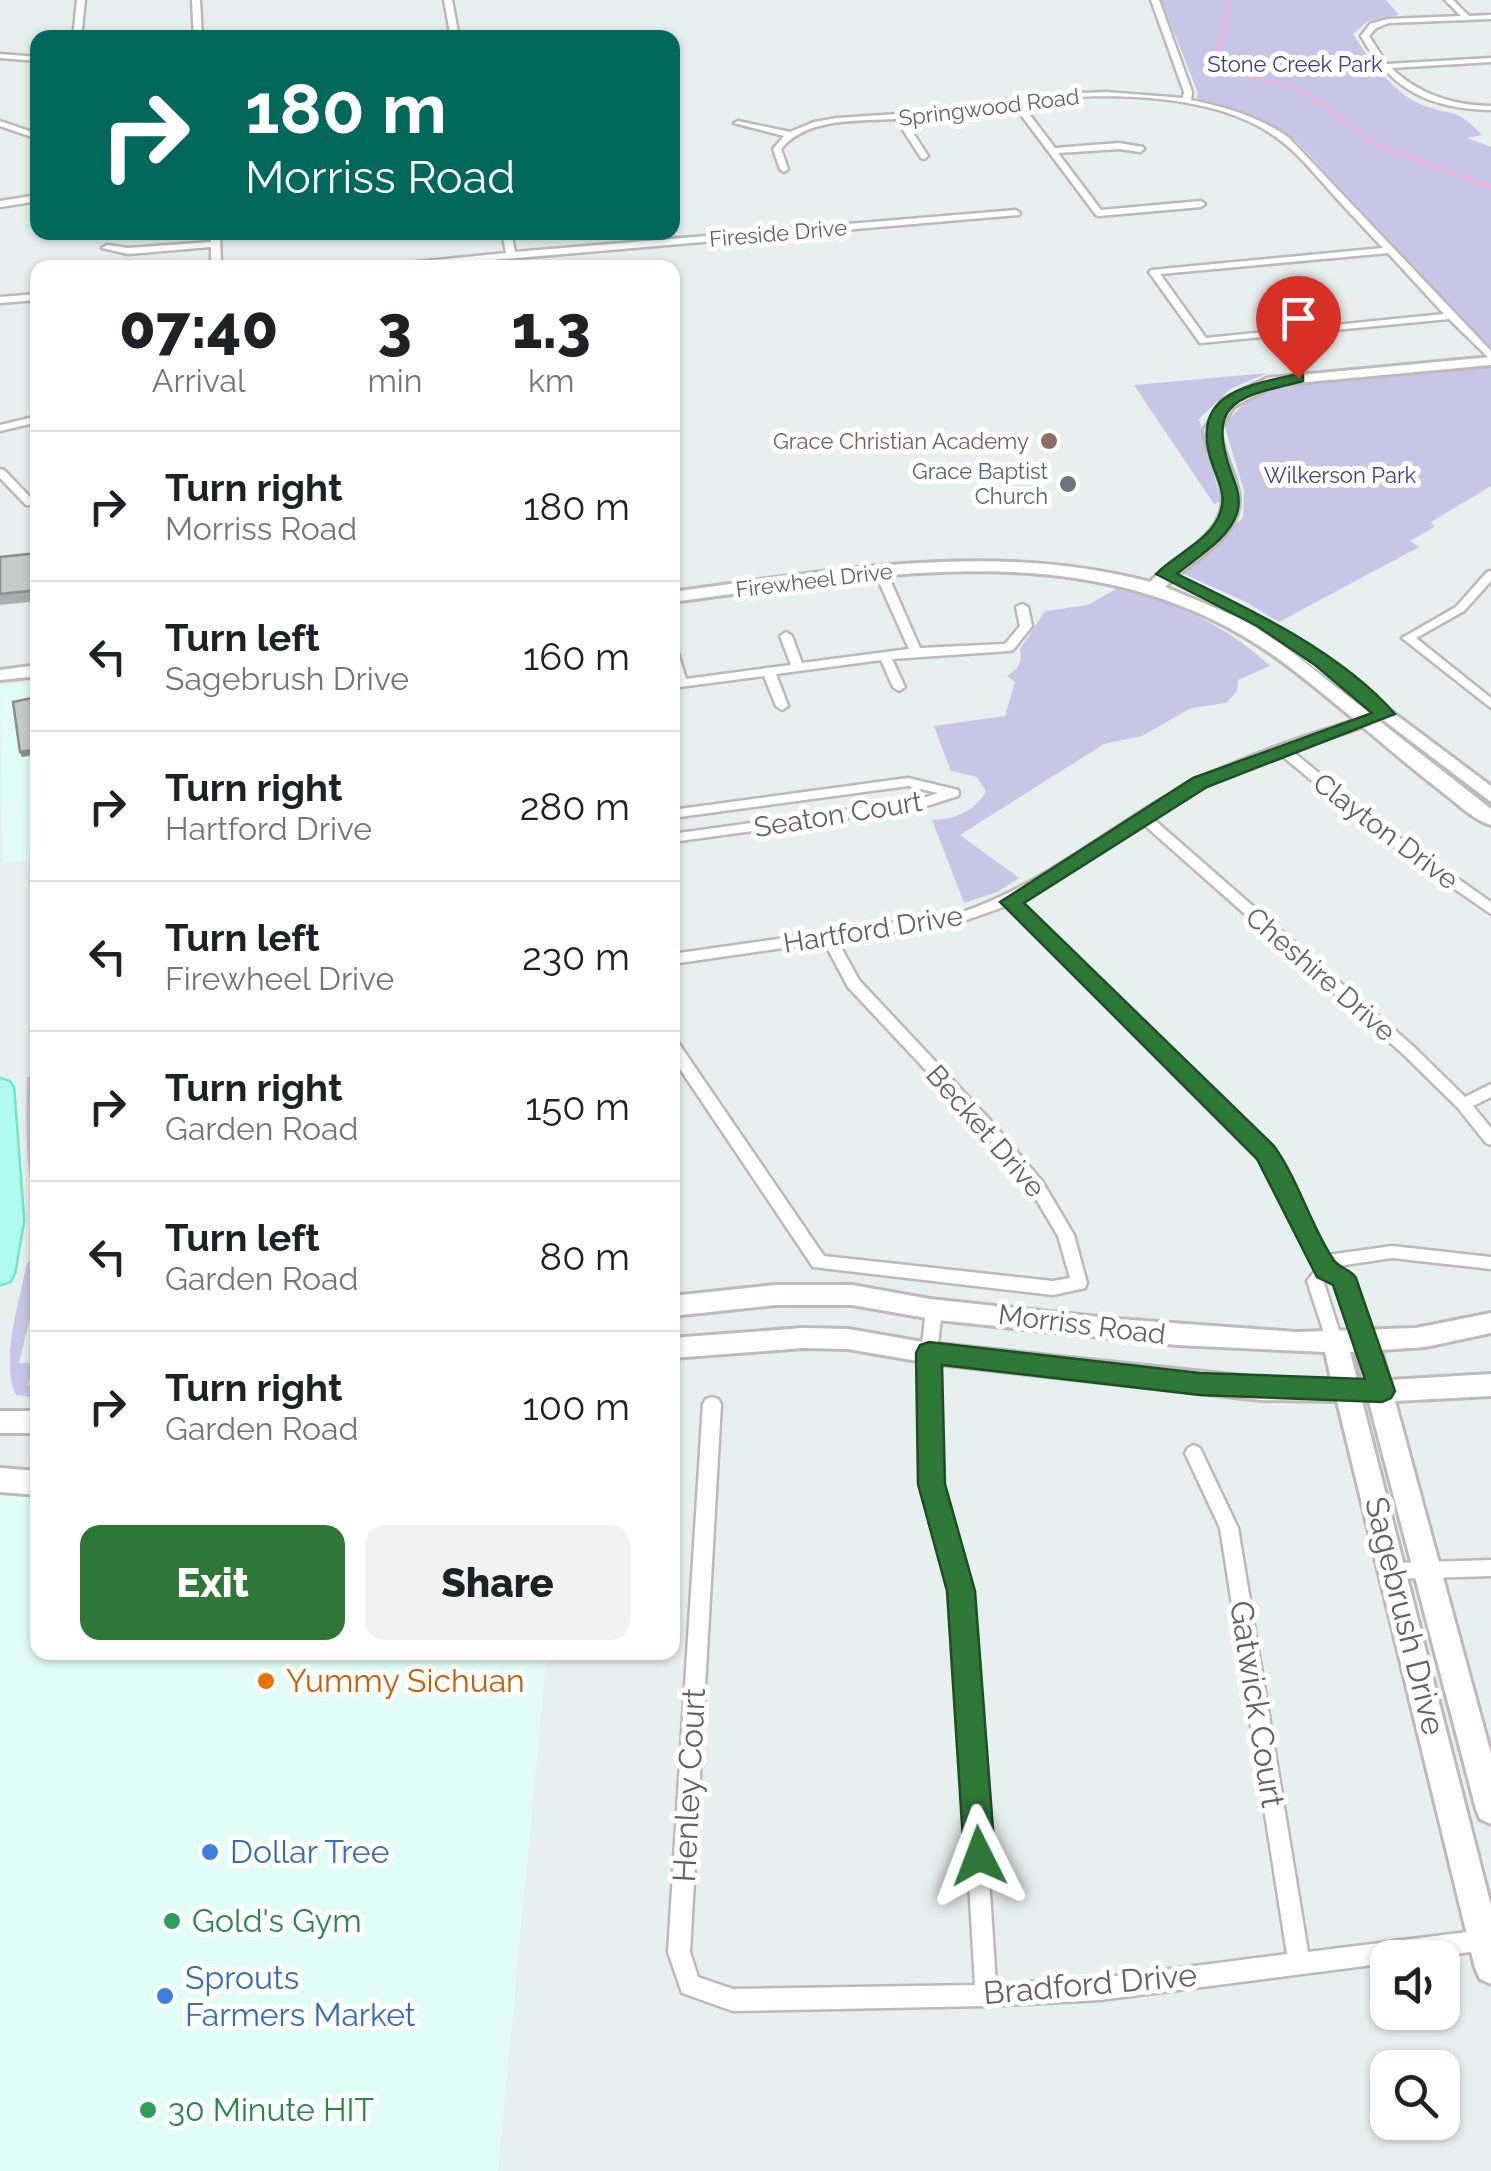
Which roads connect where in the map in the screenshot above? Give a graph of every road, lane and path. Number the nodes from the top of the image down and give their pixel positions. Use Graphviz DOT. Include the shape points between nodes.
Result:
graph roads {
  1 [pos="81,0"];
  2 [pos="196,0"];
  3 [pos="448,0"];
  4 [pos="1155,0"];
  5 [pos="1449,0"];
  6 [pos="1466,17"];
  7 [pos="1491,17"];
  8 [pos="78,30"];
  9 [pos="198,30"];
  10 [pos="454,30"];
  11 [pos="0,56"];
  12 [pos="30,58"];
  13 [pos="1491,60"];
  14 [pos="1387,66"];
  15 [pos="1014,100"];
  16 [pos="1187,102"];
  17 [pos="1491,108"];
  18 [pos="899,118"];
  19 [pos="0,123"];
  20 [pos="738,123"];
  21 [pos="30,134"];
  22 [pos="788,134"];
  23 [pos="1140,149"];
  24 [pos="1052,150"];
  25 [pos="924,156"];
  26 [pos="784,169"];
  27 [pos="30,199"];
  28 [pos="0,204"];
  29 [pos="1200,204"];
  30 [pos="1016,213"];
  31 [pos="202,240"];
  32 [pos="508,240"];
  33 [pos="106,248"];
  34 [pos="1390,250"];
  35 [pos="511,254"];
  36 [pos="447,260"];
  37 [pos="30,298"];
  38 [pos="0,300"];
  39 [pos="1451,316"];
  40 [pos="1491,359"];
  41 [pos="30,422"];
  42 [pos="1,427"];
  43 [pos="0,472"];
  44 [pos="30,503"];
  45 [pos="881,572"];
  46 [pos="1491,574"];
  47 [pos="1160,581"];
  48 [pos="680,596"];
  49 [pos="1022,607"];
  50 [pos="786,636"];
  51 [pos="916,652"];
  52 [pos="885,656"];
  53 [pos="798,668"];
  54 [pos="30,671"];
  55 [pos="769,672"];
  56 [pos="0,675"];
  57 [pos="680,684"];
  58 [pos="899,687"];
  59 [pos="1491,704"];
  60 [pos="782,706"];
  61 [pos="1376,718"];
  62 [pos="1283,750"];
  63 [pos="1491,796"];
  64 [pos="680,813"];
  65 [pos="1142,816"];
  66 [pos="1491,819"];
  67 [pos="694,835"];
  68 [pos="680,837"];
  69 [pos="1010,902"];
  70 [pos="1491,909"];
  71 [pos="828,936"];
  72 [pos="680,958"];
  73 [pos="680,1057"];
  74 [pos="0,1088"];
  75 [pos="1491,1090"];
  76 [pos="1463,1104"];
  77 [pos="1491,1139"];
  78 [pos="1491,1263"];
  79 [pos="1324,1266"];
  80 [pos="0,1274"];
  81 [pos="680,1305"];
  82 [pos="934,1310"];
  83 [pos="1491,1323"];
  84 [pos="1366,1342"];
  85 [pos="1336,1343"];
  86 [pos="680,1347"];
  87 [pos="929,1353"];
  88 [pos="1491,1385"];
  89 [pos="1349,1390"];
  90 [pos="1382,1391"];
  91 [pos="712,1404"];
  92 [pos="0,1422"];
  93 [pos="30,1422"];
  94 [pos="1194,1453"];
  95 [pos="0,1480"];
  96 [pos="30,1482"];
  97 [pos="1491,1568"];
  98 [pos="1394,1570"];
  99 [pos="1428,1570"];
  100 [pos="1491,1809"];
  101 [pos="1489,1949"];
  102 [pos="1299,1961"];
  103 [pos="690,1985"];
  104 [pos="986,1995"];
  1 -- 8 [label="street"];
  2 -- 9 [label="street"];
  3 -- 10 [label="street"];
  4 -- 16 [label="street"];
  5 -- 6 [label="street"];
  6 -- 7 [label="street"];
  6 -- 14 [label="street" via="1370,28 1365,36"];
  11 -- 12 [label="street"];
  13 -- 14 [label="street"];
  14 -- 17 [label="street" via="1430,100"];
  15 -- 16 [label="street, Springwood Road" via="1081,95"];
  15 -- 18 [label="street, Springwood Road"];
  15 -- 24 [label="street"];
  16 -- 34 [label="street, Springwood Road" via="1248,118 1281,136"];
  18 -- 22 [label="street, Springwood Road" via="823,123"];
  18 -- 25 [label="street"];
  19 -- 21 [label="street"];
  20 -- 22 [label="street"];
  22 -- 26 [label="street" via="777,149"];
  23 -- 24 [label="street"];
  24 -- 29 [label="street" via="1099,213"];
  27 -- 28 [label="street"];
  30 -- 35 [label="street, Fireside Drive"];
  31 -- 33 [label="street"];
  32 -- 35 [label="street"];
  34 -- 39 [label="street, Springwood Road"];
  34 -- 39 [label="street" via="1154,272 1203,341"];
  35 -- 36 [label="street, Fireside Drive"];
  37 -- 38 [label="street"];
  39 -- 40 [label="street, Springwood Road"];
  40 -- 47 [label="street" via="1273,381 1226,403 1212,430 1230,511 1221,528"];
  41 -- 42 [label="street"];
  43 -- 44 [label="street"];
  45 -- 47 [label="street, Firewheel Drive" via="1022,552"];
  45 -- 48 [label="street, Firewheel Drive"];
  45 -- 51 [label="street"];
  46 -- 59 [label="street" via="1460,610 1408,638"];
  47 -- 61 [label="street, Firewheel Drive" via="1242,626"];
  49 -- 51 [label="street" via="1026,626 1009,646"];
  50 -- 53 [label="street"];
  51 -- 52 [label="street"];
  52 -- 53 [label="street"];
  52 -- 58 [label="street"];
  53 -- 55 [label="street"];
  54 -- 56 [label="street"];
  55 -- 57 [label="street"];
  55 -- 60 [label="street"];
  61 -- 62 [label="street, Hartford Drive"];
  61 -- 63 [label="street, Firewheel Drive"];
  61 -- 66 [label="street, Firewheel Drive"];
  62 -- 65 [label="street, Hartford Drive" via="1200,782"];
  62 -- 70 [label="street, Clayton Drive" via="1386,836"];
  64 -- 67 [label="street, Seaton Court"];
  64 -- 67 [label="street, Seaton Court" via="908,782 953,794"];
  65 -- 69 [label="street, Hartford Drive"];
  65 -- 76 [label="street, Cheshire Drive"];
  67 -- 68 [label="street, Seaton Court"];
  69 -- 71 [label="street, Hartford Drive" via="961,917"];
  69 -- 79 [label="street, Sagebrush Drive" via="1266,1152"];
  71 -- 72 [label="street, Hartford Drive"];
  71 -- 73 [label="street, Becket Drive" via="853,983 1036,1185 1066,1234 1079,1283 1052,1288 819,1262"];
  74 -- 80 [label="main road" via="10,1221"];
  75 -- 76 [label="street"];
  76 -- 77 [label="street, Cheshire Drive"];
  78 -- 79 [label="street" via="1392,1252"];
  79 -- 84 [label="street, Sagebrush Drive" via="1344,1278"];
  79 -- 85 [label="street, Sagebrush Drive" via="1315,1281"];
  81 -- 82 [label="street, Morriss Road" via="819,1295"];
  82 -- 85 [label="street, Morriss Road" via="1162,1336"];
  82 -- 87 [label="street"];
  83 -- 84 [label="street, Morriss Road"];
  84 -- 85 [label="street, Morriss Road"];
  84 -- 90 [label="street, Sagebrush Drive"];
  85 -- 89 [label="street, Sagebrush Drive"];
  86 -- 87 [label="street, Morriss Road" via="848,1338"];
  87 -- 89 [label="street, Morriss Road" via="1200,1384"];
  87 -- 104 [label="street" via="932,1484 961,1591"];
  88 -- 90 [label="street, Morriss Road"];
  89 -- 90 [label="street, Morriss Road"];
  89 -- 98 [label="street, Sagebrush Drive"];
  90 -- 99 [label="street, Sagebrush Drive"];
  91 -- 103 [label="street, Henley Court" via="680,1952"];
  92 -- 93 [label="street"];
  94 -- 102 [label="street, Gatwick Court" via="1229,1528"];
  95 -- 96 [label="street"];
  97 -- 99 [label="street"];
  98 -- 99 [label="street"];
  98 -- 101 [label="street, Sagebrush Drive"];
  99 -- 100 [label="street, Sagebrush Drive"];
  101 -- 102 [label="street, Bradford Drive"];
  102 -- 104 [label="street, Bradford Drive" via="1100,1989"];
  103 -- 104 [label="street, Bradford Drive" via="733,2000"];
}
